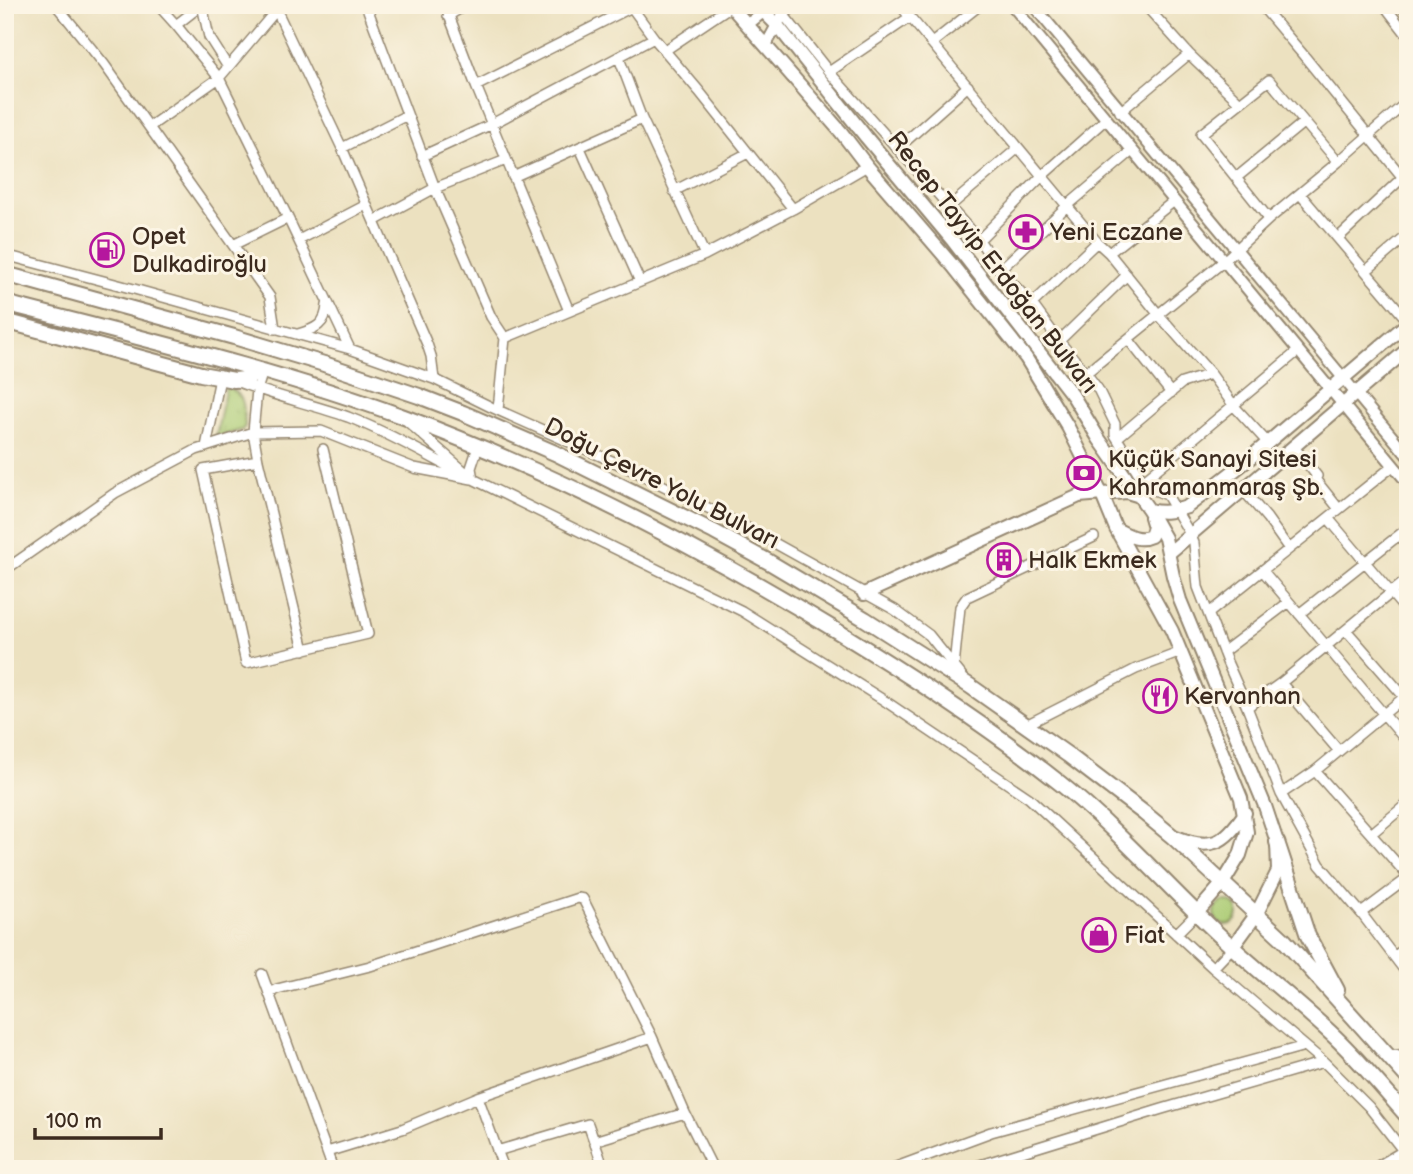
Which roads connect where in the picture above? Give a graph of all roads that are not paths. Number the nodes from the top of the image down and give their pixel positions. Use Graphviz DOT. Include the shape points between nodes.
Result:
graph roads {
  1 [pos="56,5"];
  2 [pos="158,5"];
  3 [pos="196,5"];
  4 [pos="202,5"];
  5 [pos="445,5"];
  6 [pos="466,5"];
  7 [pos="794,5"];
  8 [pos="901,5"];
  9 [pos="980,5"];
  10 [pos="1012,5"];
  11 [pos="1033,5"];
  12 [pos="1261,5"];
  13 [pos="1384,5"];
  14 [pos="1400,5"];
  15 [pos="368,6"];
  16 [pos="631,6"];
  17 [pos="730,6"];
  18 [pos="1148,6"];
  19 [pos="278,7"];
  20 [pos="760,8"];
  21 [pos="1408,14"];
  22 [pos="782,15"];
  23 [pos="448,16"];
  24 [pos="910,17"];
  25 [pos="176,24"];
  26 [pos="747,25"];
  27 [pos="1408,36"];
  28 [pos="654,38"];
  29 [pos="932,43"];
  30 [pos="766,46"];
  31 [pos="664,51"];
  32 [pos="1189,54"];
  33 [pos="619,58"];
  34 [pos="228,67"];
  35 [pos="829,72"];
  36 [pos="219,78"];
  37 [pos="476,86"];
  38 [pos="968,86"];
  39 [pos="1408,101"];
  40 [pos="1240,103"];
  41 [pos="1120,111"];
  42 [pos="407,115"];
  43 [pos="642,119"];
  44 [pos="1106,119"];
  45 [pos="1304,122"];
  46 [pos="492,124"];
  47 [pos="149,127"];
  48 [pos="1368,136"];
  49 [pos="342,148"];
  50 [pos="579,148"];
  51 [pos="1018,148"];
  52 [pos="897,149"];
  53 [pos="1132,150"];
  54 [pos="748,153"];
  55 [pos="422,156"];
  56 [pos="506,160"];
  57 [pos="1338,162"];
  58 [pos="867,166"];
  59 [pos="1042,176"];
  60 [pos="513,177"];
  61 [pos="1236,177"];
  62 [pos="1405,181"];
  63 [pos="435,188"];
  64 [pos="674,191"];
  65 [pos="1300,194"];
  66 [pos="1174,201"];
  67 [pos="366,205"];
  68 [pos="1067,206"];
  69 [pos="949,207"];
  70 [pos="793,209"];
  71 [pos="288,218"];
  72 [pos="1269,219"];
  73 [pos="374,221"];
  74 [pos="1408,235"];
  75 [pos="1338,238"];
  76 [pos="299,240"];
  77 [pos="979,240"];
  78 [pos="1097,242"];
  79 [pos="233,245"];
  80 [pos="1237,250"];
  81 [pos="1109,253"];
  82 [pos="5,255"];
  83 [pos="705,255"];
  84 [pos="1224,261"];
  85 [pos="1000,270"];
  86 [pos="1366,271"];
  87 [pos="5,274"];
  88 [pos="1127,275"];
  89 [pos="640,282"];
  90 [pos="5,303"];
  91 [pos="327,304"];
  92 [pos="1032,304"];
  93 [pos="569,311"];
  94 [pos="1159,315"];
  95 [pos="5,321"];
  96 [pos="1408,322"];
  97 [pos="275,329"];
  98 [pos="296,334"];
  99 [pos="505,338"];
  100 [pos="1128,339"];
  101 [pos="1059,341"];
  102 [pos="350,349"];
  103 [pos="1408,349"];
  104 [pos="1298,351"];
  105 [pos="263,371"];
  106 [pos="1086,373"];
  107 [pos="1211,374"];
  108 [pos="1343,378"];
  109 [pos="227,379"];
  110 [pos="434,379"];
  111 [pos="257,390"];
  112 [pos="1329,390"];
  113 [pos="1171,393"];
  114 [pos="1356,394"];
  115 [pos="1342,405"];
  116 [pos="1234,406"];
  117 [pos="498,410"];
  118 [pos="402,417"];
  119 [pos="253,432"];
  120 [pos="1117,438"];
  121 [pos="1267,442"];
  122 [pos="206,447"];
  123 [pos="478,447"];
  124 [pos="1294,447"];
  125 [pos="323,449"];
  126 [pos="1406,451"];
  127 [pos="258,460"];
  128 [pos="1393,466"];
  129 [pos="473,479"];
  130 [pos="1143,481"];
  131 [pos="1408,483"];
  132 [pos="1243,490"];
  133 [pos="1102,495"];
  134 [pos="1140,496"];
  135 [pos="1339,509"];
  136 [pos="1149,510"];
  137 [pos="1175,511"];
  138 [pos="1328,518"];
  139 [pos="1408,528"];
  140 [pos="1116,529"];
  141 [pos="1190,534"];
  142 [pos="1094,537"];
  143 [pos="1289,549"];
  144 [pos="1169,553"];
  145 [pos="1364,562"];
  146 [pos="5,570"];
  147 [pos="1263,571"];
  148 [pos="1408,579"];
  149 [pos="1391,593"];
  150 [pos="864,594"];
  151 [pos="1289,602"];
  152 [pos="1209,613"];
  153 [pos="1408,613"];
  154 [pos="1299,614"];
  155 [pos="1346,630"];
  156 [pos="1326,646"];
  157 [pos="304,650"];
  158 [pos="1181,652"];
  159 [pos="1223,652"];
  160 [pos="954,666"];
  161 [pos="1281,683"];
  162 [pos="970,686"];
  163 [pos="1406,697"];
  164 [pos="1247,707"];
  165 [pos="1383,714"];
  166 [pos="1026,725"];
  167 [pos="1408,743"];
  168 [pos="1339,751"];
  169 [pos="1315,771"];
  170 [pos="1282,794"];
  171 [pos="1408,803"];
  172 [pos="1245,813"];
  173 [pos="1371,834"];
  174 [pos="1172,836"];
  175 [pos="1277,842"];
  176 [pos="1408,877"];
  177 [pos="1223,883"];
  178 [pos="1361,913"];
  179 [pos="1196,914"];
  180 [pos="1256,915"];
  181 [pos="1176,934"];
  182 [pos="1408,946"];
  183 [pos="1232,948"];
  184 [pos="1395,956"];
  185 [pos="1213,968"];
  186 [pos="262,974"];
  187 [pos="1408,975"];
  188 [pos="269,993"];
  189 [pos="1345,1007"];
  190 [pos="652,1037"];
  191 [pos="1305,1046"];
  192 [pos="1408,1054"];
  193 [pos="1389,1056"];
  194 [pos="1324,1062"];
  195 [pos="1408,1078"];
  196 [pos="478,1097"];
  197 [pos="685,1113"];
  198 [pos="1408,1117"];
  199 [pos="594,1141"];
  200 [pos="497,1151"];
  201 [pos="327,1152"];
  202 [pos="1406,1154"];
  203 [pos="333,1169"];
  204 [pos="504,1169"];
  205 [pos="604,1169"];
  206 [pos="713,1169"];
  207 [pos="891,1169"];
  208 [pos="967,1169"];
  209 [pos="1373,1169"];
  1 -- 47 [label="street"];
  2 -- 25 [label="street"];
  3 -- 25 [label="street"];
  4 -- 34 [label="street" via="209,37"];
  5 -- 23 [label="street"];
  6 -- 23 [label="street"];
  7 -- 22 [label="street"];
  8 -- 24 [label="street"];
  9 -- 29 [label="street"];
  10 -- 44 [label="street"];
  11 -- 41 [label="street"];
  12 -- 48 [label="street"];
  13 -- 27 [label="street"];
  14 -- 21 [label="street"];
  15 -- 42 [label="street"];
  16 -- 28 [label="street"];
  16 -- 37 [label="street"];
  17 -- 26 [label="main road, Recep Tayyip Erdoğan Bulvarı"];
  17 -- 31 [label="street"];
  18 -- 32 [label="street"];
  19 -- 34 [label="street"];
  19 -- 49 [label="street"];
  20 -- 22 [label="main road, Recep Tayyip Erdoğan Bulvarı"];
  20 -- 22 [label="street"];
  20 -- 26 [label="street"];
  22 -- 30 [label="street"];
  22 -- 35 [label="street"];
  22 -- 134 [label="main road, Recep Tayyip Erdoğan Bulvarı" via="866,137 1073,396"];
  23 -- 37 [label="street"];
  24 -- 29 [label="street"];
  24 -- 35 [label="street"];
  25 -- 36 [label="street"];
  26 -- 30 [label="main road, Recep Tayyip Erdoğan Bulvarı"];
  28 -- 31 [label="street"];
  28 -- 33 [label="street"];
  29 -- 38 [label="street"];
  30 -- 58 [label="main road, Recep Tayyip Erdoğan Bulvarı"];
  31 -- 54 [label="street"];
  32 -- 40 [label="street"];
  32 -- 41 [label="street"];
  33 -- 43 [label="street"];
  33 -- 46 [label="street"];
  34 -- 36 [label="street"];
  35 -- 52 [label="street"];
  36 -- 47 [label="street"];
  36 -- 71 [label="street"];
  37 -- 46 [label="street"];
  38 -- 51 [label="street"];
  38 -- 52 [label="street"];
  39 -- 48 [label="street"];
  40 -- 45 [label="street" via="1269,80"];
  40 -- 61 [label="street" via="1201,134"];
  41 -- 80 [label="street"];
  42 -- 49 [label="street"];
  42 -- 55 [label="street"];
  43 -- 50 [label="street"];
  43 -- 64 [label="street"];
  44 -- 53 [label="street"];
  44 -- 59 [label="street"];
  45 -- 57 [label="street"];
  45 -- 61 [label="street"];
  46 -- 55 [label="street"];
  46 -- 56 [label="street"];
  47 -- 79 [label="street"];
  48 -- 57 [label="street"];
  48 -- 62 [label="street"];
  49 -- 67 [label="street"];
  50 -- 60 [label="street"];
  50 -- 89 [label="street"];
  51 -- 59 [label="street"];
  51 -- 69 [label="street"];
  52 -- 69 [label="street"];
  53 -- 66 [label="street"];
  53 -- 68 [label="street"];
  54 -- 64 [label="street"];
  54 -- 70 [label="street"];
  55 -- 63 [label="street"];
  56 -- 60 [label="street"];
  56 -- 63 [label="street"];
  57 -- 65 [label="street"];
  58 -- 70 [label="street"];
  58 -- 133 [label="main road, Recep Tayyip Erdoğan Bulvarı" via="1026,358"];
  59 -- 68 [label="street"];
  59 -- 77 [label="street"];
  60 -- 93 [label="street"];
  61 -- 72 [label="street"];
  62 -- 75 [label="street"];
  63 -- 73 [label="street"];
  63 -- 99 [label="street" via="491,317"];
  64 -- 83 [label="street"];
  65 -- 72 [label="street"];
  65 -- 75 [label="street"];
  66 -- 81 [label="street"];
  66 -- 84 [label="street"];
  67 -- 73 [label="street"];
  67 -- 76 [label="street"];
  68 -- 78 [label="street"];
  68 -- 85 [label="street"];
  69 -- 77 [label="street"];
  70 -- 83 [label="street"];
  71 -- 76 [label="street"];
  71 -- 79 [label="street"];
  72 -- 80 [label="street"];
  73 -- 110 [label="street" via="427,344"];
  74 -- 86 [label="street"];
  75 -- 86 [label="street"];
  76 -- 91 [label="street"];
  77 -- 85 [label="street"];
  78 -- 81 [label="street"];
  78 -- 92 [label="street"];
  79 -- 97 [label="street" via="270,297"];
  80 -- 84 [label="street"];
  80 -- 108 [label="street"];
  81 -- 88 [label="street"];
  82 -- 97 [label="street"];
  83 -- 89 [label="street"];
  84 -- 94 [label="street"];
  84 -- 104 [label="street"];
  85 -- 92 [label="street"];
  86 -- 96 [label="street"];
  87 -- 162 [label="highway, Doğu Çevre Yolu Bulvarı" via="324,364 463,413 714,532 820,591"];
  88 -- 94 [label="street"];
  88 -- 101 [label="street"];
  89 -- 93 [label="street"];
  90 -- 105 [label="highway, Doğu Çevre Yolu Bulvarı"];
  91 -- 98 [label="street" via="321,324"];
  91 -- 102 [label="street"];
  92 -- 101 [label="street"];
  93 -- 99 [label="street"];
  94 -- 100 [label="street"];
  94 -- 107 [label="street"];
  95 -- 109 [label="highway"];
  96 -- 108 [label="main road"];
  97 -- 98 [label="street"];
  98 -- 102 [label="street"];
  99 -- 117 [label="street"];
  100 -- 106 [label="street"];
  100 -- 113 [label="street"];
  101 -- 106 [label="street"];
  102 -- 110 [label="street"];
  103 -- 114 [label="main road"];
  104 -- 112 [label="street"];
  104 -- 116 [label="street"];
  105 -- 109 [label="highway" via="245,379"];
  105 -- 111 [label="street"];
  105 -- 118 [label="highway, Doğu Çevre Yolu Bulvarı"];
  106 -- 120 [label="street" via="1115,424"];
  107 -- 113 [label="street" via="1182,383"];
  107 -- 116 [label="street"];
  108 -- 112 [label="main road"];
  108 -- 114 [label="street"];
  109 -- 111 [label="street"];
  109 -- 122 [label="street"];
  110 -- 117 [label="street"];
  111 -- 119 [label="street"];
  111 -- 129 [label="street" via="349,418"];
  112 -- 115 [label="street"];
  112 -- 121 [label="main road"];
  113 -- 120 [label="street"];
  114 -- 115 [label="main road"];
  114 -- 126 [label="street"];
  115 -- 124 [label="main road"];
  115 -- 128 [label="street"];
  116 -- 121 [label="street"];
  116 -- 130 [label="street"];
  117 -- 150 [label="street" via="742,525"];
  118 -- 123 [label="highway, Doğu Çevre Yolu Bulvarı"];
  118 -- 129 [label="street, Doğu Çevre Yolu Bulvarı"];
  119 -- 122 [label="street"];
  119 -- 127 [label="street"];
  119 -- 129 [label="street" via="321,431 414,468"];
  120 -- 130 [label="street"];
  121 -- 137 [label="main road" via="1187,507"];
  122 -- 146 [label="street" via="115,493"];
  123 -- 129 [label="street" via="471,468"];
  123 -- 179 [label="highway, Doğu Çevre Yolu Bulvarı" via="593,497 707,556 939,695 1079,798"];
  124 -- 132 [label="main road"];
  124 -- 135 [label="street"];
  125 -- 157 [label="street" via="368,634"];
  127 -- 157 [label="street"];
  127 -- 157 [label="street" via="203,470 246,663"];
  128 -- 131 [label="street"];
  128 -- 135 [label="street"];
  129 -- 181 [label="street, Doğu Çevre Yolu Bulvarı" via="742,611 886,701 1029,798"];
  130 -- 137 [label="street" via="1167,495"];
  132 -- 141 [label="main road"];
  132 -- 143 [label="street"];
  133 -- 134 [label="main road" via="1127,492"];
  133 -- 140 [label="main road, Recep Tayyip Erdoğan Bulvarı"];
  133 -- 150 [label="main road" via="1079,496"];
  134 -- 136 [label="main road, Recep Tayyip Erdoğan Bulvarı"];
  135 -- 138 [label="street"];
  136 -- 137 [label="main road"];
  136 -- 140 [label="main road" via="1154,527 1151,536 1140,540"];
  136 -- 144 [label="main road, Recep Tayyip Erdoğan Bulvarı"];
  137 -- 141 [label="street"];
  138 -- 143 [label="street"];
  138 -- 145 [label="street"];
  139 -- 145 [label="street"];
  140 -- 158 [label="main road, Recep Tayyip Erdoğan Bulvarı"];
  141 -- 144 [label="main road"];
  141 -- 152 [label="street" via="1198,587"];
  142 -- 160 [label="street" via="967,597 960,607"];
  143 -- 147 [label="street"];
  144 -- 175 [label="main road, Recep Tayyip Erdoğan Bulvarı" via="1180,600"];
  145 -- 149 [label="street"];
  145 -- 154 [label="street"];
  147 -- 151 [label="street"];
  147 -- 152 [label="street"];
  148 -- 149 [label="street"];
  149 -- 153 [label="street"];
  149 -- 155 [label="street"];
  150 -- 160 [label="street" via="929,635"];
  151 -- 154 [label="street"];
  151 -- 159 [label="street"];
  152 -- 159 [label="street"];
  154 -- 156 [label="street"];
  155 -- 156 [label="street"];
  155 -- 163 [label="street"];
  156 -- 161 [label="street"];
  156 -- 165 [label="street"];
  158 -- 166 [label="street" via="1136,669"];
  158 -- 172 [label="main road, Recep Tayyip Erdoğan Bulvarı"];
  159 -- 164 [label="street"];
  160 -- 162 [label="street"];
  161 -- 164 [label="street"];
  161 -- 168 [label="street"];
  162 -- 166 [label="highway, Doğu Çevre Yolu Bulvarı"];
  163 -- 165 [label="street"];
  164 -- 170 [label="street"];
  165 -- 167 [label="street"];
  165 -- 168 [label="street"];
  166 -- 174 [label="highway, Doğu Çevre Yolu Bulvarı"];
  168 -- 169 [label="street"];
  169 -- 170 [label="street"];
  169 -- 173 [label="street"];
  170 -- 178 [label="street" via="1320,865"];
  171 -- 173 [label="street"];
  172 -- 174 [label="main road" via="1230,833 1212,843 1193,844"];
  172 -- 177 [label="main road, Recep Tayyip Erdoğan Bulvarı" via="1245,842"];
  173 -- 176 [label="street"];
  174 -- 177 [label="highway, Doğu Çevre Yolu Bulvarı"];
  175 -- 180 [label="main road, Recep Tayyip Erdoğan Bulvarı" via="1278,871"];
  175 -- 189 [label="highway" via="1308,936"];
  176 -- 178 [label="street"];
  177 -- 179 [label="main road, Recep Tayyip Erdoğan Bulvarı"];
  177 -- 180 [label="highway"];
  178 -- 184 [label="street"];
  179 -- 181 [label="street, Recep Tayyip Erdoğan Bulvarı"];
  179 -- 183 [label="highway"];
  180 -- 183 [label="main road, Recep Tayyip Erdoğan Bulvarı"];
  180 -- 189 [label="highway"];
  181 -- 185 [label="street"];
  182 -- 184 [label="street"];
  183 -- 185 [label="street, Recep Tayyip Erdoğan Bulvarı"];
  183 -- 198 [label="highway" via="1336,1039"];
  184 -- 187 [label="street"];
  185 -- 191 [label="street"];
  186 -- 188 [label="street"];
  188 -- 190 [label="street" via="370,966 578,898 583,899"];
  188 -- 201 [label="street"];
  189 -- 193 [label="highway"];
  190 -- 196 [label="street"];
  190 -- 197 [label="street"];
  191 -- 194 [label="street"];
  191 -- 207 [label="street" via="991,1132"];
  192 -- 193 [label="street"];
  193 -- 195 [label="highway"];
  194 -- 202 [label="street" via="1369,1107"];
  194 -- 208 [label="street"];
  196 -- 200 [label="street"];
  196 -- 201 [label="street" via="402,1129"];
  197 -- 199 [label="street"];
  197 -- 206 [label="street"];
  199 -- 200 [label="street" via="588,1124"];
  199 -- 205 [label="street"];
  200 -- 204 [label="street"];
  201 -- 203 [label="street"];
  202 -- 209 [label="street"];
}
